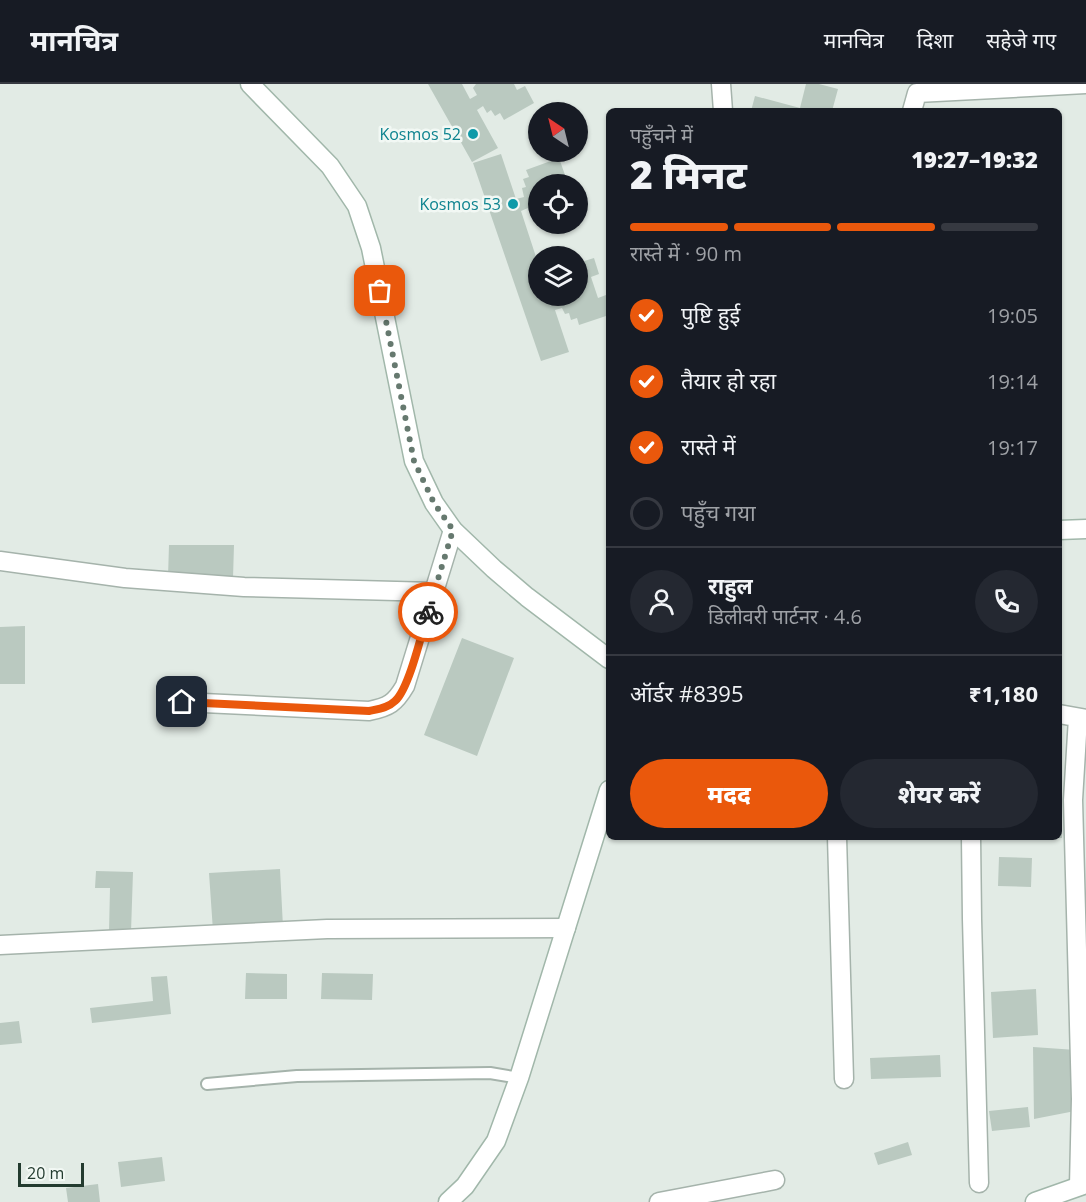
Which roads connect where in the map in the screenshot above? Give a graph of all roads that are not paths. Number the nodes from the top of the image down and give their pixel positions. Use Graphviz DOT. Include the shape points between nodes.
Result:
graph roads {
  1 [pos="250,84"];
  2 [pos="721,84"];
  3 [pos="1086,84"];
  4 [pos="723,108"];
  5 [pos="913,108"];
  6 [pos="1086,529"];
  7 [pos="453,530"];
  8 [pos="1062,530"];
  9 [pos="0,561"];
  10 [pos="434,592"];
  11 [pos="606,657"];
  12 [pos="182,702"];
  13 [pos="1062,715"];
  14 [pos="1082,718"];
  15 [pos="606,799"];
  16 [pos="837,840"];
  17 [pos="971,840"];
  18 [pos="566,928"];
  19 [pos="0,945"];
  20 [pos="519,1078"];
  21 [pos="844,1079"];
  22 [pos="207,1084"];
  23 [pos="775,1180"];
  24 [pos="979,1183"];
  25 [pos="1082,1185"];
  26 [pos="448,1202"];
  27 [pos="659,1202"];
  28 [pos="1035,1202"];
  1 -- 7 [label="street" via="330,166 357,206 371,248 414,461 434,503"];
  2 -- 4 [label="street"];
  3 -- 5 [label="street" via="917,93"];
  6 -- 8 [label="street"];
  7 -- 10 [label="street"];
  7 -- 11 [label="street" via="527,597"];
  9 -- 10 [label="street" via="124,578 244,587"];
  10 -- 12 [label="street" via="405,686 396,700 384,708 369,711"];
  13 -- 14 [label="street"];
  14 -- 25 [label="street" via="1073,800"];
  15 -- 18 [label="street"];
  16 -- 21 [label="street"];
  17 -- 24 [label="street"];
  18 -- 19 [label="street" via="327,928"];
  18 -- 20 [label="street"];
  20 -- 22 [label="lane" via="490,1073 309,1076"];
  20 -- 26 [label="street" via="496,1140 465,1186"];
  23 -- 27 [label="street"];
  25 -- 28 [label="street"];
}
